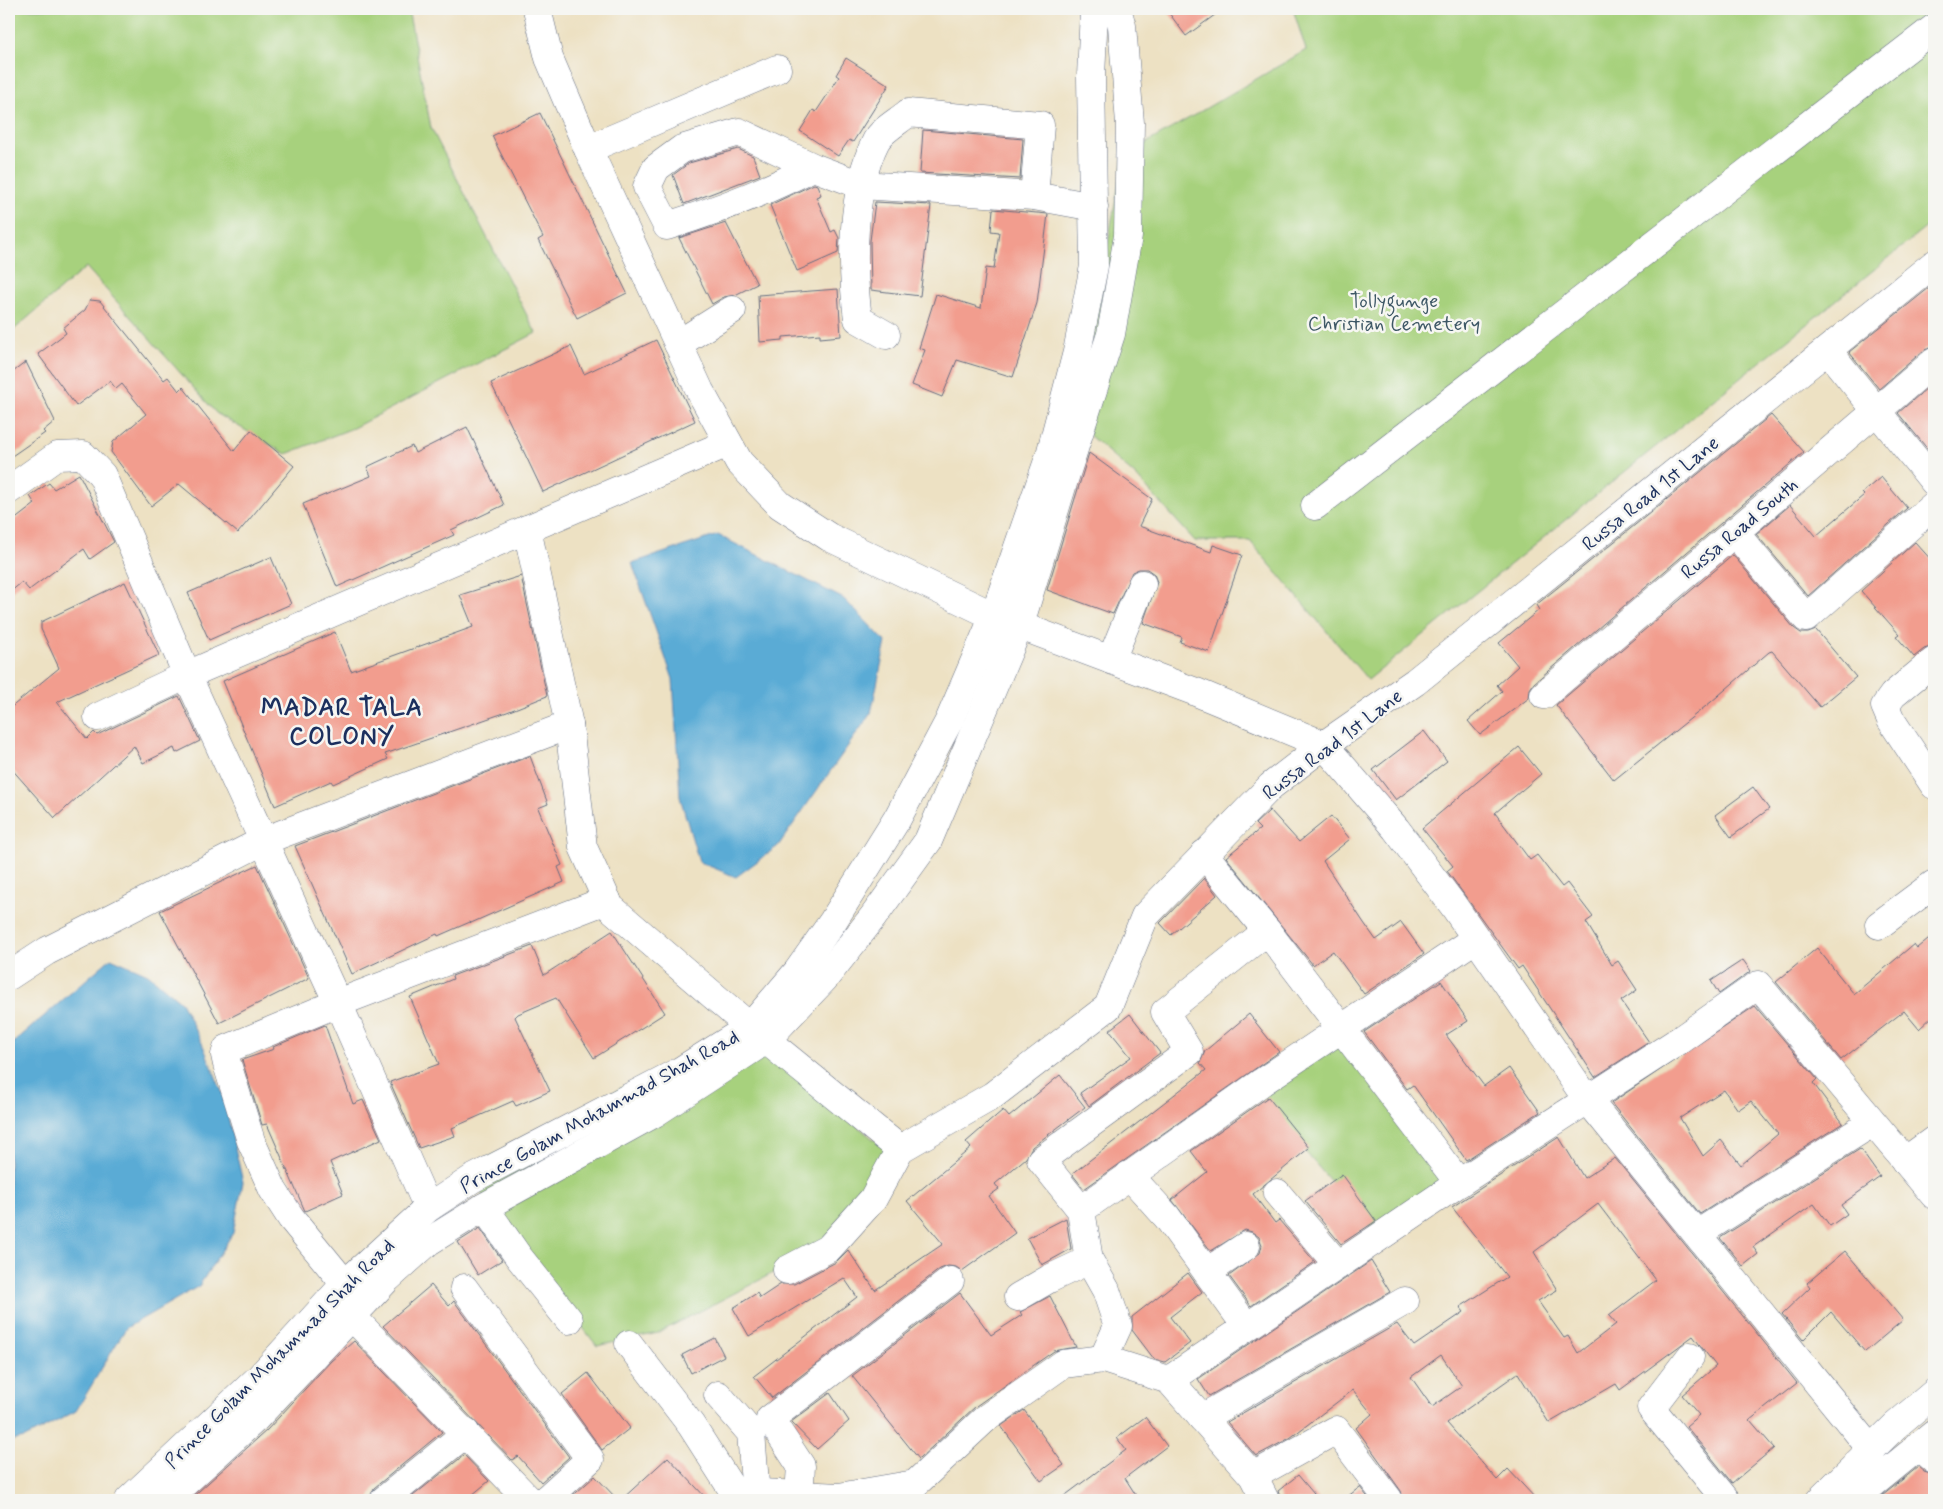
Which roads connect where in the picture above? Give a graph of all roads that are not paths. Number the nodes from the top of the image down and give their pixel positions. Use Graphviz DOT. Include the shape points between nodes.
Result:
graph roads {
  1 [pos="537,9"];
  2 [pos="1094,9"];
  3 [pos="1116,9"];
  4 [pos="1934,28"];
  5 [pos="778,69"];
  6 [pos="588,149"];
  7 [pos="813,167"];
  8 [pos="861,186"];
  9 [pos="1034,196"];
  10 [pos="1094,207"];
  11 [pos="1934,264"];
  12 [pos="732,310"];
  13 [pos="886,335"];
  14 [pos="678,344"];
  15 [pos="1828,351"];
  16 [pos="1934,362"];
  17 [pos="1878,412"];
  18 [pos="728,443"];
  19 [pos="1934,482"];
  20 [pos="9,490"];
  21 [pos="1315,506"];
  22 [pos="1934,506"];
  23 [pos="527,529"];
  24 [pos="1734,532"];
  25 [pos="1142,584"];
  26 [pos="994,616"];
  27 [pos="1020,624"];
  28 [pos="1111,660"];
  29 [pos="1934,661"];
  30 [pos="187,676"];
  31 [pos="1544,695"];
  32 [pos="98,717"];
  33 [pos="569,725"];
  34 [pos="1324,745"];
  35 [pos="1934,785"];
  36 [pos="263,841"];
  37 [pos="1204,854"];
  38 [pos="1934,884"];
  39 [pos="606,900"];
  40 [pos="1880,925"];
  41 [pos="1267,932"];
  42 [pos="1475,939"];
  43 [pos="9,976"];
  44 [pos="338,1003"];
  45 [pos="1341,1028"];
  46 [pos="758,1034"];
  47 [pos="1587,1099"];
  48 [pos="1872,1123"];
  49 [pos="1934,1140"];
  50 [pos="900,1150"];
  51 [pos="1905,1161"];
  52 [pos="1129,1175"];
  53 [pos="1459,1183"];
  54 [pos="1277,1193"];
  55 [pos="1934,1195"];
  56 [pos="484,1207"];
  57 [pos="428,1208"];
  58 [pos="1081,1210"];
  59 [pos="1697,1234"];
  60 [pos="1246,1246"];
  61 [pos="1089,1260"];
  62 [pos="1338,1265"];
  63 [pos="787,1270"];
  64 [pos="1207,1272"];
  65 [pos="950,1280"];
  66 [pos="464,1288"];
  67 [pos="1018,1297"];
  68 [pos="344,1299"];
  69 [pos="1405,1301"];
  70 [pos="570,1320"];
  71 [pos="1246,1326"];
  72 [pos="630,1344"];
  73 [pos="1690,1357"];
  74 [pos="1103,1359"];
  75 [pos="1169,1380"];
  76 [pos="1934,1393"];
  77 [pos="718,1395"];
  78 [pos="1202,1418"];
  79 [pos="466,1433"];
  80 [pos="1929,1447"];
  81 [pos="1872,1450"];
  82 [pos="1253,1476"];
  83 [pos="799,1495"];
  84 [pos="747,1499"];
  85 [pos="842,1499"];
  86 [pos="130,1500"];
  87 [pos="166,1500"];
  88 [pos="384,1500"];
  89 [pos="528,1500"];
  90 [pos="545,1500"];
  91 [pos="1265,1500"];
  92 [pos="1389,1500"];
  93 [pos="1726,1500"];
  94 [pos="1820,1500"];
  95 [pos="1853,1500"];
  1 -- 6 [label="street" via="549,58"];
  2 -- 10 [label="street, Prince Golam Mohammad Shah Road" via="1091,77"];
  3 -- 27 [label="street" via="1122,26 1130,123 1128,236 1112,334"];
  4 -- 21 [label="street"];
  5 -- 6 [label="street"];
  6 -- 14 [label="street"];
  7 -- 7 [label="street" via="722,209 667,226 646,188 656,168 682,149 738,132"];
  7 -- 8 [label="street"];
  8 -- 9 [label="street"];
  8 -- 9 [label="street" via="877,140 908,113 1040,125"];
  8 -- 13 [label="street" via="853,285 858,319"];
  9 -- 10 [label="street"];
  10 -- 26 [label="street, Prince Golam Mohammad Shah Road" via="1094,266 1077,352 1050,455"];
  11 -- 15 [label="street, Russa Road 1st Lane"];
  12 -- 14 [label="street"];
  14 -- 18 [label="street"];
  15 -- 17 [label="street"];
  15 -- 34 [label="street, Russa Road 1st Lane" via="1415,682"];
  16 -- 17 [label="street, Russa Road South"];
  17 -- 19 [label="street"];
  17 -- 24 [label="street, Russa Road South"];
  18 -- 23 [label="street"];
  18 -- 26 [label="street" via="738,462 780,505 829,537"];
  20 -- 30 [label="street" via="57,456 83,455 102,475"];
  22 -- 24 [label="street" via="1806,618"];
  23 -- 30 [label="street"];
  23 -- 33 [label="street"];
  24 -- 31 [label="street, Russa Road South"];
  25 -- 28 [label="street"];
  26 -- 27 [label="street"];
  26 -- 46 [label="street, Prince Golam Mohammad Shah Road" via="949,721 897,819"];
  27 -- 28 [label="street"];
  27 -- 46 [label="street" via="928,841 824,979"];
  28 -- 34 [label="street"];
  29 -- 35 [label="street" via="1892,695 1884,706"];
  30 -- 32 [label="street"];
  30 -- 36 [label="street"];
  33 -- 36 [label="street"];
  33 -- 39 [label="street" via="583,847"];
  34 -- 37 [label="street, Russa Road 1st Lane" via="1272,786"];
  34 -- 42 [label="street" via="1396,829"];
  36 -- 43 [label="street" via="47,951"];
  36 -- 44 [label="street"];
  37 -- 41 [label="street"];
  37 -- 50 [label="street, Russa Road 1st Lane" via="1145,916 1108,1006 992,1096"];
  38 -- 40 [label="street"];
  39 -- 44 [label="street"];
  39 -- 46 [label="street" via="610,907"];
  41 -- 45 [label="street"];
  41 -- 58 [label="street" via="1165,1012 1189,1052 1041,1160"];
  42 -- 45 [label="street"];
  42 -- 47 [label="street"];
  44 -- 57 [label="street"];
  44 -- 68 [label="street" via="231,1045 224,1055 251,1141 274,1190"];
  45 -- 52 [label="street"];
  45 -- 53 [label="street"];
  46 -- 50 [label="street"];
  46 -- 56 [label="street" via="655,1113"];
  46 -- 57 [label="street, Prince Golam Mohammad Shah Road" via="680,1070 472,1179"];
  47 -- 48 [label="street" via="1758,985"];
  47 -- 53 [label="street"];
  47 -- 59 [label="street"];
  48 -- 51 [label="street"];
  48 -- 59 [label="street"];
  49 -- 51 [label="street"];
  50 -- 63 [label="street" via="873,1199 829,1248"];
  51 -- 55 [label="street"];
  52 -- 58 [label="street"];
  52 -- 64 [label="street" via="1167,1217"];
  53 -- 62 [label="street"];
  54 -- 62 [label="street"];
  56 -- 68 [label="street" via="428,1242 387,1279"];
  56 -- 70 [label="street" via="518,1256"];
  57 -- 68 [label="street, Prince Golam Mohammad Shah Road"];
  58 -- 61 [label="street"];
  59 -- 81 [label="street"];
  60 -- 64 [label="street"];
  61 -- 67 [label="street"];
  61 -- 74 [label="street" via="1106,1290 1118,1326"];
  62 -- 71 [label="street"];
  64 -- 71 [label="street"];
  65 -- 83 [label="street" via="770,1419 801,1466"];
  66 -- 90 [label="street" via="590,1459"];
  68 -- 79 [label="street"];
  68 -- 86 [label="street, Prince Golam Mohammad Shah Road"];
  68 -- 87 [label="street" via="256,1418"];
  69 -- 78 [label="street"];
  71 -- 75 [label="street"];
  72 -- 84 [label="street"];
  73 -- 93 [label="street" via="1651,1408"];
  74 -- 75 [label="street"];
  74 -- 85 [label="street" via="1063,1364 985,1419 914,1484"];
  75 -- 78 [label="street"];
  76 -- 81 [label="street"];
  77 -- 84 [label="street" via="751,1433"];
  78 -- 82 [label="street"];
  79 -- 88 [label="street"];
  79 -- 89 [label="street"];
  80 -- 95 [label="street"];
  81 -- 94 [label="street"];
  82 -- 91 [label="street"];
  82 -- 92 [label="street" via="1336,1430"];
  83 -- 84 [label="street" via="761,1493"];
  83 -- 85 [label="street"];
}
